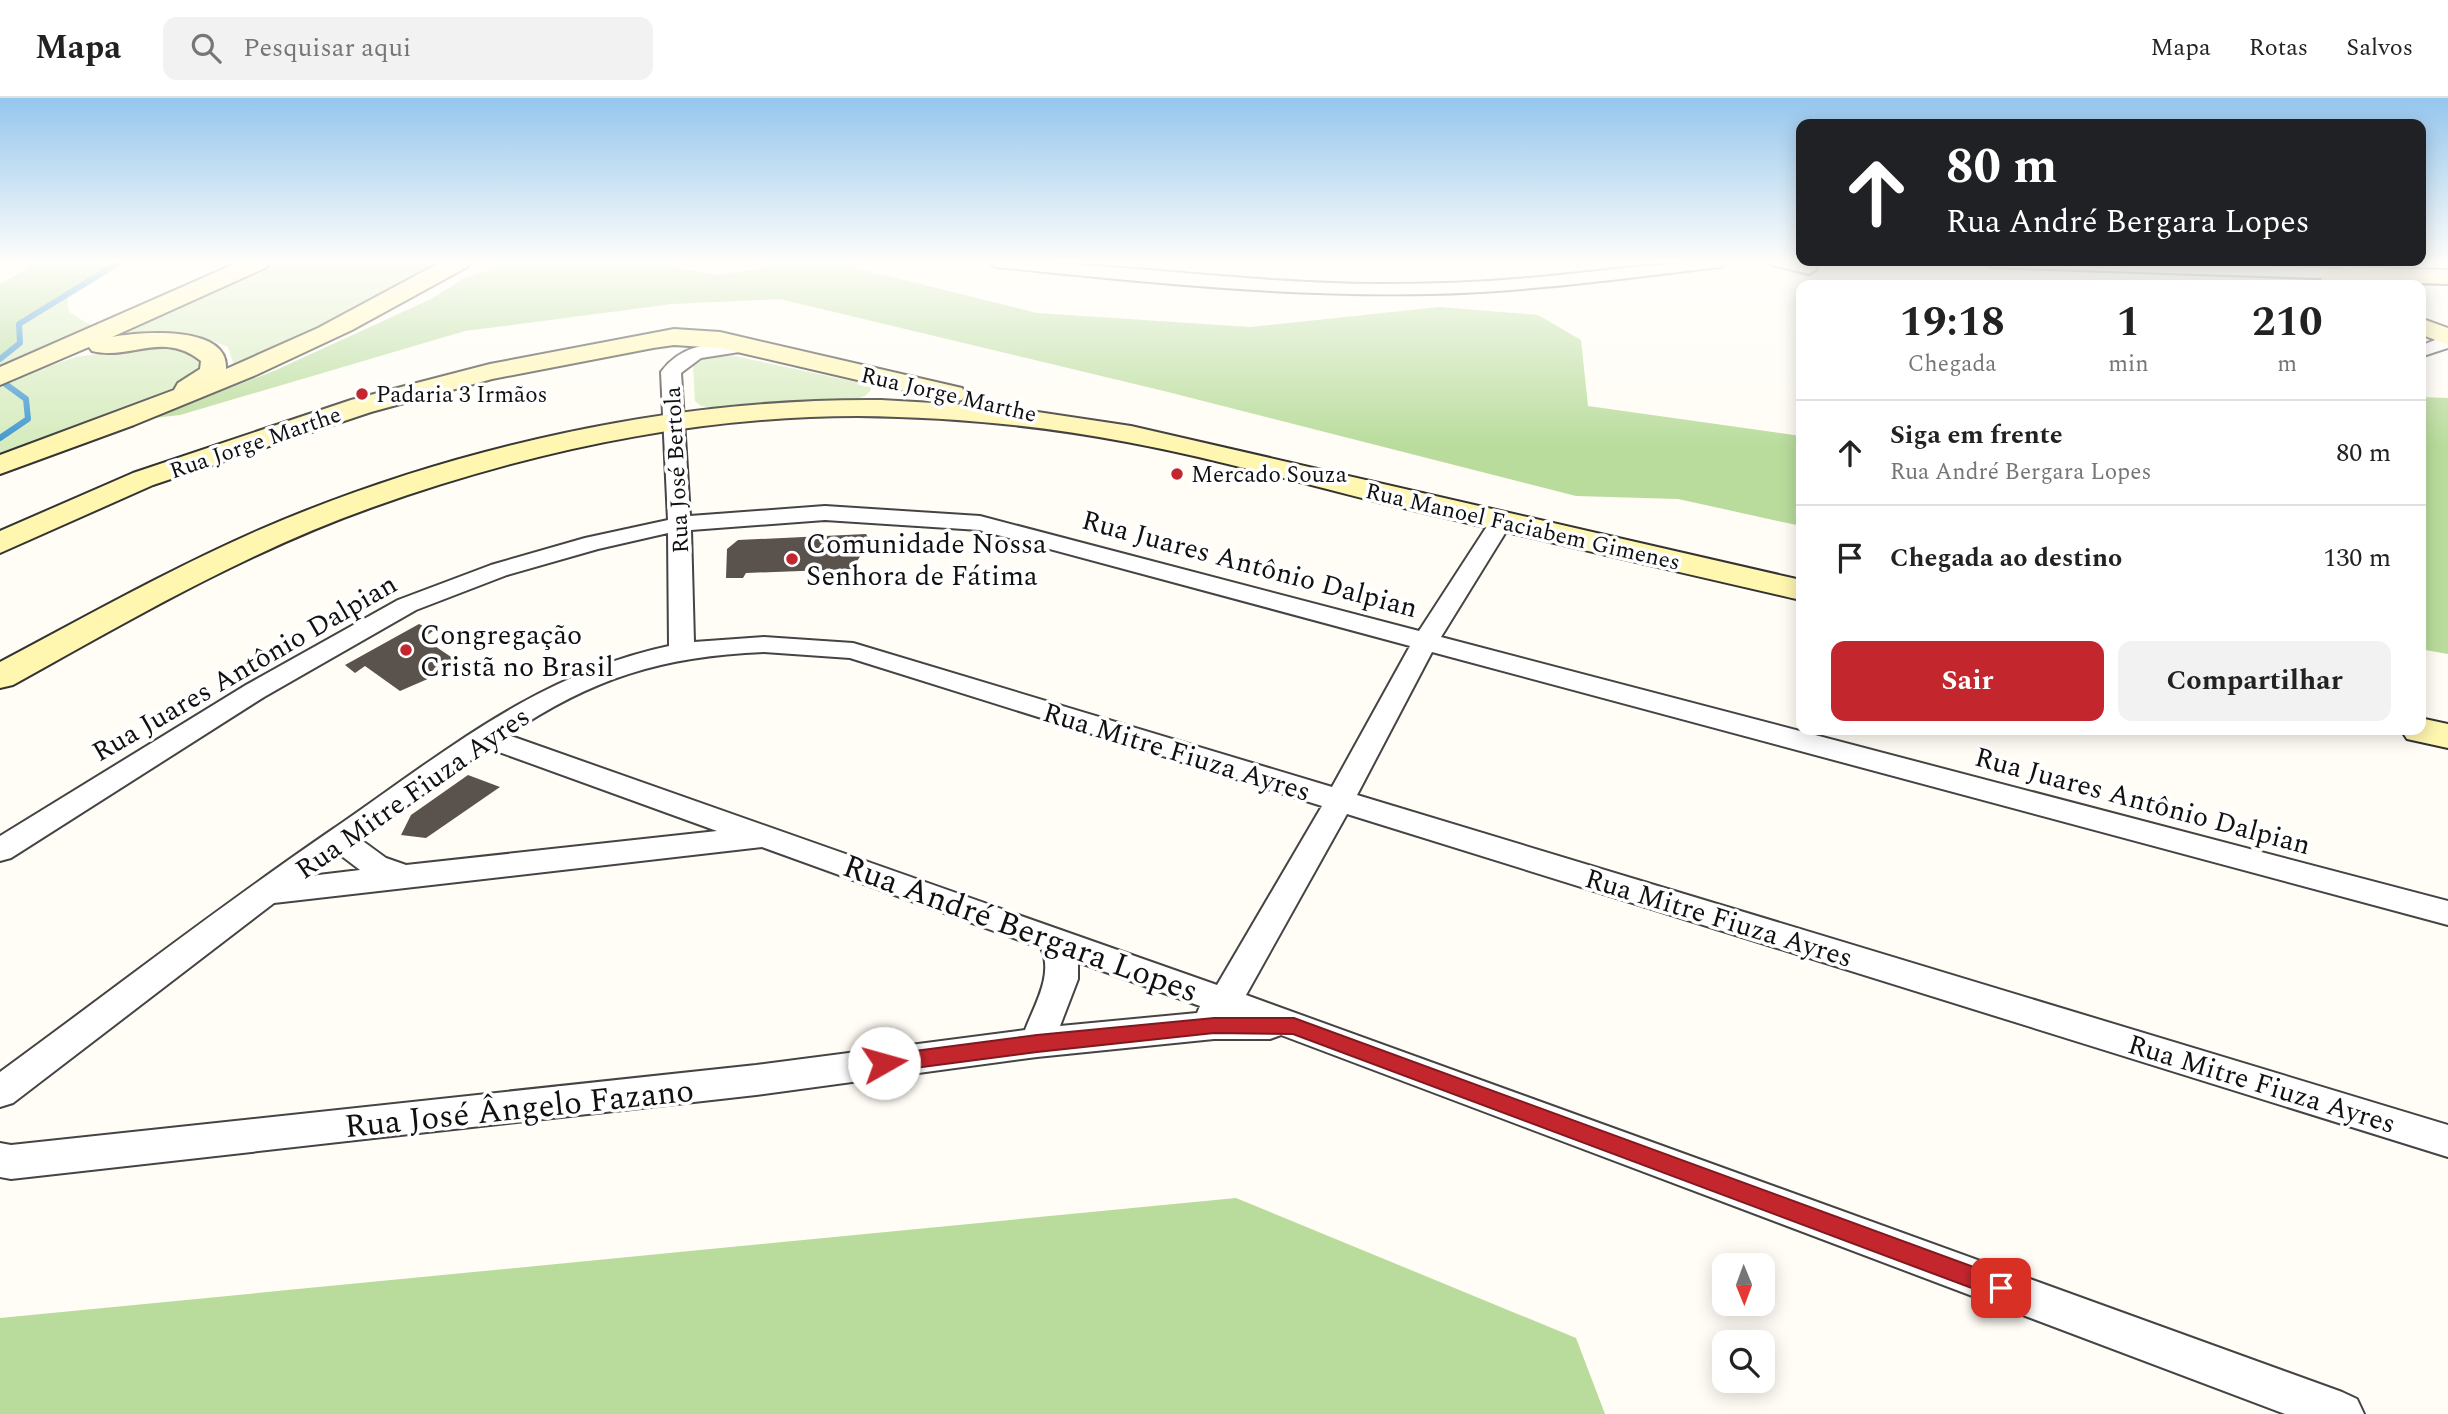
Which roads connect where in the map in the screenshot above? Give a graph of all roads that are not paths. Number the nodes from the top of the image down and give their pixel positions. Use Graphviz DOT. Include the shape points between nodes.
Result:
graph roads {
  1 [pos="123,323"];
  2 [pos="344,323"];
  3 [pos="2426,329"];
  4 [pos="2446,342"];
  5 [pos="745,346"];
  6 [pos="2426,350"];
  7 [pos="49,357"];
  8 [pos="875,376"];
  9 [pos="0,377"];
  10 [pos="167,401"];
  11 [pos="858,408"];
  12 [pos="675,424"];
  13 [pos="1094,428"];
  14 [pos="0,465"];
  15 [pos="1501,522"];
  16 [pos="679,524"];
  17 [pos="0,543"];
  18 [pos="1796,589"];
  19 [pos="1424,643"];
  20 [pos="682,650"];
  21 [pos="0,677"];
  22 [pos="2426,731"];
  23 [pos="2448,736"];
  24 [pos="486,737"];
  25 [pos="1339,801"];
  26 [pos="767,836"];
  27 [pos="337,841"];
  28 [pos="0,850"];
  29 [pos="402,876"];
  30 [pos="268,892"];
  31 [pos="2448,913"];
  32 [pos="1052,939"];
  33 [pos="1225,1001"];
  34 [pos="1294,1026"];
  35 [pos="1162,1031"];
  36 [pos="1037,1043"];
  37 [pos="0,1092"];
  38 [pos="2448,1141"];
  39 [pos="0,1160"];
  40 [pos="2342,1414"];
  1 -- 7 [label="street"];
  2 -- 10 [label="street"];
  3 -- 4 [label="street"];
  4 -- 6 [label="street"];
  5 -- 8 [label="street, Rua Jorge Marthe"];
  5 -- 12 [label="street, Rua José Bertola" via="692,354 674,368"];
  5 -- 17 [label="street, Rua Jorge Marthe" via="674,337 477,375 258,439 144,480"];
  7 -- 9 [label="street"];
  7 -- 10 [label="street" via="162,340 189,342 205,350 214,359 213,372"];
  8 -- 11 [label="street" via="887,384 887,393"];
  8 -- 13 [label="street, Rua Jorge Marthe"];
  10 -- 14 [label="street"];
  11 -- 12 [label="street, Rua Manoel Faciabem Gimenes" via="769,411"];
  11 -- 13 [label="street, Rua Manoel Faciabem Gimenes" via="960,412"];
  12 -- 16 [label="street, Rua José Bertola"];
  12 -- 21 [label="street, Rua Manoel Faciabem Gimenes" via="566,443 361,501 217,561"];
  13 -- 15 [label="street, Rua Manoel Faciabem Gimenes"];
  15 -- 18 [label="street, Rua Manoel Faciabem Gimenes"];
  15 -- 19 [label="street"];
  16 -- 19 [label="street, Rua Juares Antônio Dalpian" via="825,513 980,523"];
  16 -- 20 [label="street, Rua José Bertola"];
  16 -- 28 [label="street, Rua Juares Antônio Dalpian" via="499,570 407,605 255,691"];
  19 -- 25 [label="street"];
  19 -- 31 [label="street, Rua Juares Antônio Dalpian"];
  20 -- 24 [label="street, Rua Mitre Fiuza Ayres" via="567,688"];
  20 -- 25 [label="street, Rua Mitre Fiuza Ayres" via="808,644 853,651"];
  22 -- 23 [label="street"];
  24 -- 26 [label="street, Rua André Bergara Lopes"];
  24 -- 27 [label="street, Rua Mitre Fiuza Ayres"];
  25 -- 33 [label="street"];
  25 -- 38 [label="street, Rua Mitre Fiuza Ayres"];
  26 -- 29 [label="street"];
  26 -- 32 [label="street, Rua André Bergara Lopes"];
  27 -- 29 [label="street" via="375,866"];
  27 -- 30 [label="street, Rua Mitre Fiuza Ayres"];
  29 -- 30 [label="street"];
  30 -- 37 [label="street, Rua Mitre Fiuza Ayres"];
  32 -- 33 [label="street, Rua André Bergara Lopes"];
  32 -- 36 [label="street" via="1062,958 1061,979"];
  33 -- 34 [label="street, Rua André Bergara Lopes"];
  33 -- 35 [label="street, Rua José Ângelo Fazano" via="1203,1020"];
  34 -- 35 [label="street, Rua José Ângelo Fazano"];
  34 -- 40 [label="street, Rua André Bergara Lopes"];
  35 -- 36 [label="street, Rua José Ângelo Fazano"];
  36 -- 39 [label="street, Rua José Ângelo Fazano" via="743,1082 217,1141"];
}
